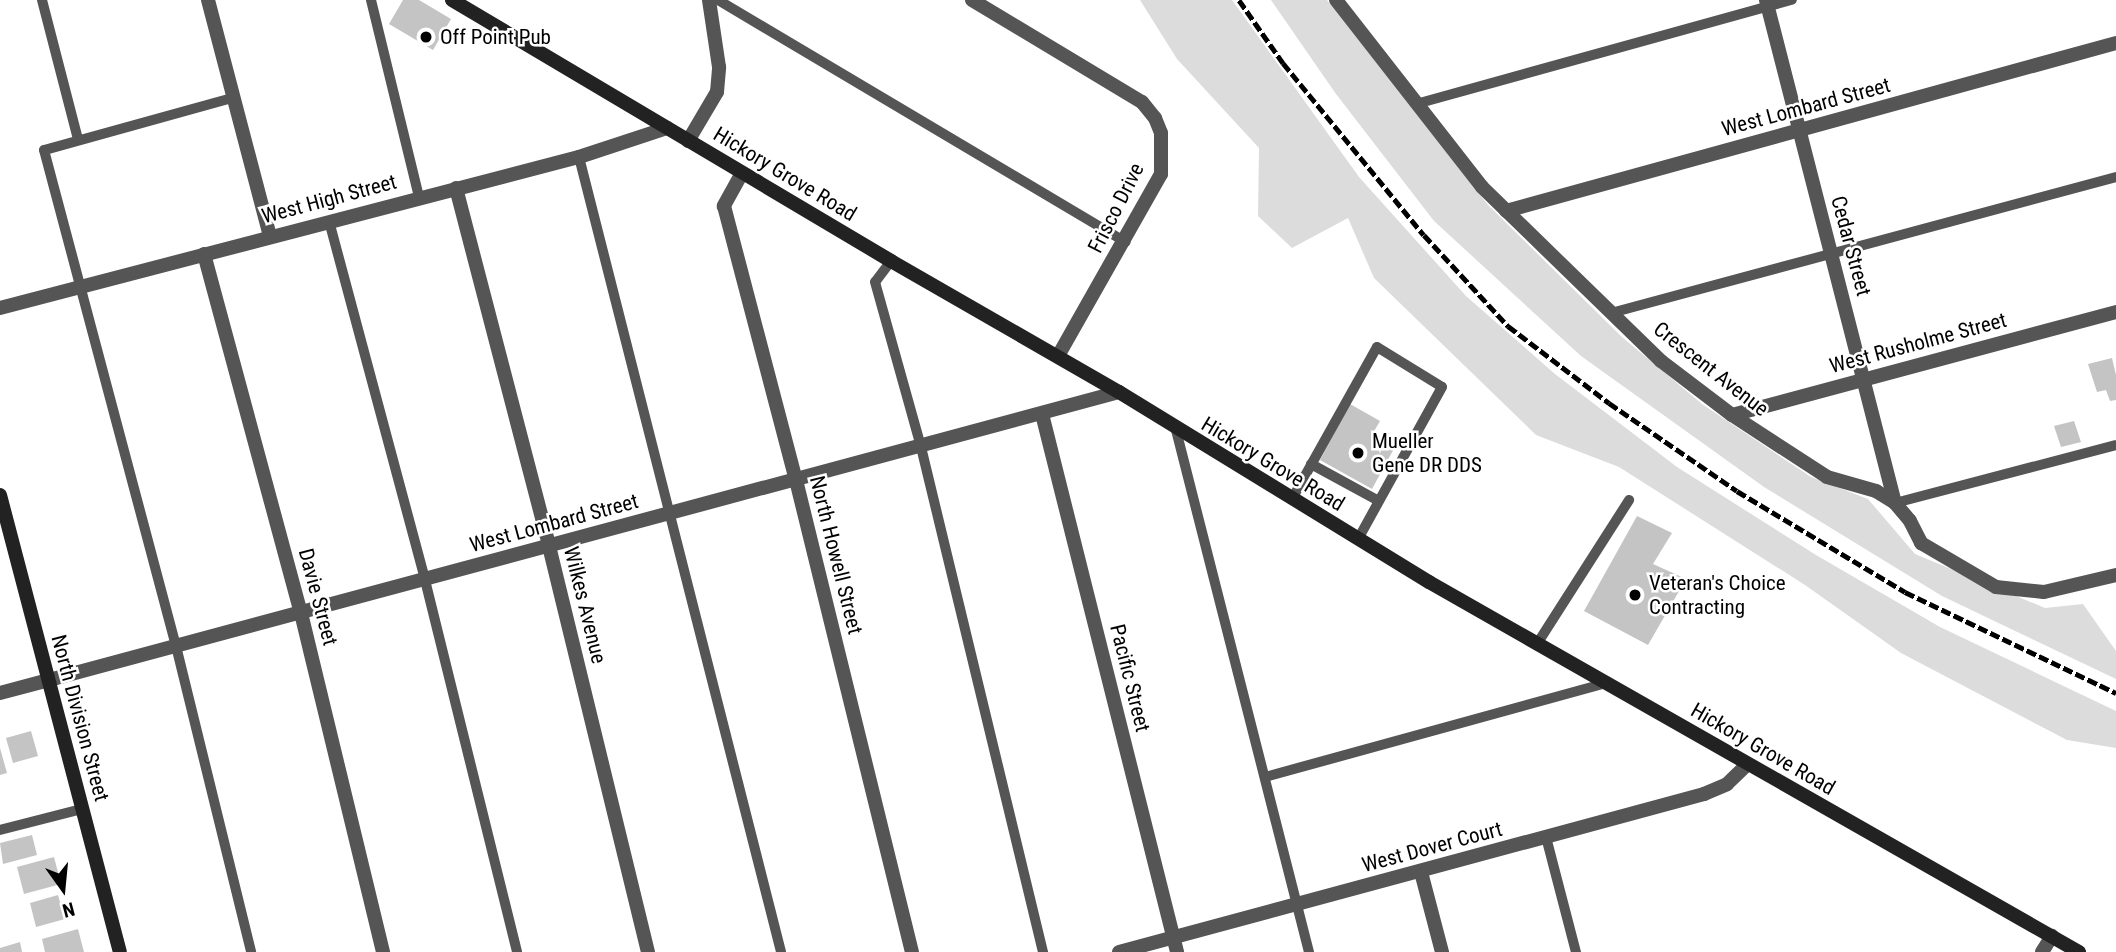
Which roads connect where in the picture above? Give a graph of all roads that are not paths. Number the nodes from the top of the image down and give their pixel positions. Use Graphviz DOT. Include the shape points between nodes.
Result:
graph roads {
  1 [pos="43,0"];
  2 [pos="208,0"];
  3 [pos="371,0"];
  4 [pos="452,0"];
  5 [pos="709,0"];
  6 [pos="718,0"];
  7 [pos="972,0"];
  8 [pos="1336,0"];
  9 [pos="1792,0"];
  10 [pos="1767,3"];
  11 [pos="2116,43"];
  12 [pos="232,99"];
  13 [pos="1416,104"];
  14 [pos="667,128"];
  15 [pos="1799,130"];
  16 [pos="78,139"];
  17 [pos="688,141"];
  18 [pos="579,157"];
  19 [pos="742,173"];
  20 [pos="2116,177"];
  21 [pos="456,188"];
  22 [pos="419,197"];
  23 [pos="1506,211"];
  24 [pos="329,220"];
  25 [pos="270,236"];
  26 [pos="1125,242"];
  27 [pos="204,254"];
  28 [pos="1831,254"];
  29 [pos="891,261"];
  30 [pos="81,287"];
  31 [pos="0,308"];
  32 [pos="2116,312"];
  33 [pos="1611,313"];
  34 [pos="1058,356"];
  35 [pos="1864,379"];
  36 [pos="1119,392"];
  37 [pos="1042,414"];
  38 [pos="1732,415"];
  39 [pos="1176,430"];
  40 [pos="2116,445"];
  41 [pos="920,447"];
  42 [pos="1311,464"];
  43 [pos="796,480"];
  44 [pos="0,495"];
  45 [pos="1292,499"];
  46 [pos="1378,500"];
  47 [pos="1629,500"];
  48 [pos="1895,503"];
  49 [pos="671,513"];
  50 [pos="1358,539"];
  51 [pos="549,546"];
  52 [pos="2116,575"];
  53 [pos="425,580"];
  54 [pos="302,612"];
  55 [pos="1537,644"];
  56 [pos="176,646"];
  57 [pos="49,680"];
  58 [pos="1606,684"];
  59 [pos="0,693"];
  60 [pos="1747,765"];
  61 [pos="1265,777"];
  62 [pos="82,809"];
  63 [pos="0,830"];
  64 [pos="1546,837"];
  65 [pos="1421,872"];
  66 [pos="1297,905"];
  67 [pos="2052,936"];
  68 [pos="1175,945"];
  69 [pos="120,952"];
  70 [pos="251,952"];
  71 [pos="383,952"];
  72 [pos="517,952"];
  73 [pos="648,952"];
  74 [pos="781,952"];
  75 [pos="912,952"];
  76 [pos="1043,952"];
  77 [pos="1119,952"];
  78 [pos="1309,952"];
  79 [pos="1442,952"];
  80 [pos="1576,952"];
  81 [pos="2042,952"];
  82 [pos="2079,952"];
  1 -- 16 [label="lane"];
  2 -- 12 [label="street"];
  3 -- 22 [label="lane"];
  4 -- 14 [label="main road, Hickory Grove Road"];
  5 -- 17 [label="street" via="719,67 717,92"];
  6 -- 26 [label="lane"];
  7 -- 26 [label="street, Frisco Drive" via="1142,102 1155,118 1161,133 1161,174"];
  8 -- 13 [label="street, Crescent Avenue"];
  9 -- 10 [label="lane"];
  10 -- 13 [label="lane"];
  10 -- 15 [label="street, Cedar Street"];
  11 -- 15 [label="street, West Lombard Street"];
  12 -- 16 [label="lane"];
  12 -- 25 [label="street"];
  13 -- 23 [label="street, Crescent Avenue"];
  14 -- 17 [label="main road, Hickory Grove Road"];
  14 -- 18 [label="street, West High Street"];
  15 -- 23 [label="street, West Lombard Street"];
  15 -- 28 [label="street, Cedar Street"];
  16 -- 30 [label="lane" via="44,150"];
  17 -- 19 [label="main road, Hickory Grove Road"];
  18 -- 21 [label="street, West High Street"];
  18 -- 49 [label="lane"];
  19 -- 29 [label="main road, Hickory Grove Road"];
  19 -- 43 [label="street, North Howell Street" via="724,206"];
  20 -- 28 [label="lane"];
  21 -- 22 [label="street, West High Street"];
  21 -- 51 [label="street, Wilkes Avenue"];
  22 -- 24 [label="street, West High Street"];
  23 -- 33 [label="street, Crescent Avenue"];
  24 -- 25 [label="street, West High Street"];
  24 -- 53 [label="lane"];
  25 -- 27 [label="street, West High Street"];
  26 -- 34 [label="street, Frisco Drive"];
  27 -- 30 [label="street, West High Street"];
  27 -- 54 [label="street, Davie Street"];
  28 -- 33 [label="lane"];
  28 -- 35 [label="street, Cedar Street"];
  29 -- 34 [label="main road, Hickory Grove Road"];
  29 -- 41 [label="lane" via="875,282"];
  30 -- 31 [label="street, West High Street"];
  30 -- 56 [label="lane"];
  32 -- 35 [label="street, West Rusholme Street"];
  33 -- 38 [label="street, Crescent Avenue" via="1661,362"];
  34 -- 36 [label="main road, Hickory Grove Road"];
  35 -- 38 [label="street, West Rusholme Street"];
  35 -- 48 [label="street, Cedar Street"];
  36 -- 37 [label="street, West Lombard Street"];
  36 -- 39 [label="main road, Hickory Grove Road"];
  37 -- 41 [label="street, West Lombard Street"];
  37 -- 68 [label="street, Pacific Street"];
  38 -- 48 [label="street, Crescent Avenue" via="1827,477 1876,491"];
  39 -- 45 [label="main road, Hickory Grove Road"];
  39 -- 61 [label="lane"];
  40 -- 48 [label="lane"];
  41 -- 43 [label="street, West Lombard Street"];
  41 -- 76 [label="lane"];
  42 -- 45 [label="lane"];
  42 -- 46 [label="lane"];
  42 -- 46 [label="lane" via="1377,347 1442,387"];
  43 -- 49 [label="street, West Lombard Street"];
  43 -- 75 [label="street, North Howell Street"];
  44 -- 57 [label="main road, North Division Street"];
  45 -- 50 [label="main road, Hickory Grove Road"];
  46 -- 50 [label="lane"];
  47 -- 55 [label="lane"];
  48 -- 52 [label="street, Crescent Avenue" via="1921,543 1996,587 2044,592"];
  49 -- 51 [label="street, West Lombard Street"];
  49 -- 74 [label="lane"];
  50 -- 55 [label="main road, Hickory Grove Road"];
  51 -- 53 [label="street, West Lombard Street"];
  51 -- 73 [label="street, Wilkes Avenue"];
  53 -- 54 [label="street, West Lombard Street"];
  53 -- 72 [label="lane"];
  54 -- 56 [label="street, West Lombard Street"];
  54 -- 71 [label="street, Davie Street"];
  55 -- 58 [label="main road, Hickory Grove Road"];
  56 -- 57 [label="street, West Lombard Street"];
  56 -- 70 [label="lane"];
  57 -- 59 [label="street, West Lombard Street"];
  57 -- 62 [label="main road, North Division Street"];
  58 -- 60 [label="main road, Hickory Grove Road"];
  58 -- 61 [label="lane"];
  60 -- 64 [label="street, West Dover Court" via="1727,783 1704,794"];
  60 -- 67 [label="main road, Hickory Grove Road"];
  61 -- 66 [label="lane"];
  62 -- 63 [label="lane"];
  62 -- 69 [label="main road, North Division Street"];
  64 -- 65 [label="street, West Dover Court"];
  64 -- 80 [label="lane"];
  65 -- 66 [label="street, West Dover Court"];
  65 -- 79 [label="street"];
  66 -- 68 [label="street, West Dover Court"];
  66 -- 78 [label="lane"];
  67 -- 81 [label="street"];
  67 -- 82 [label="main road, Hickory Grove Road"];
  68 -- 77 [label="street, West Dover Court"];
}
